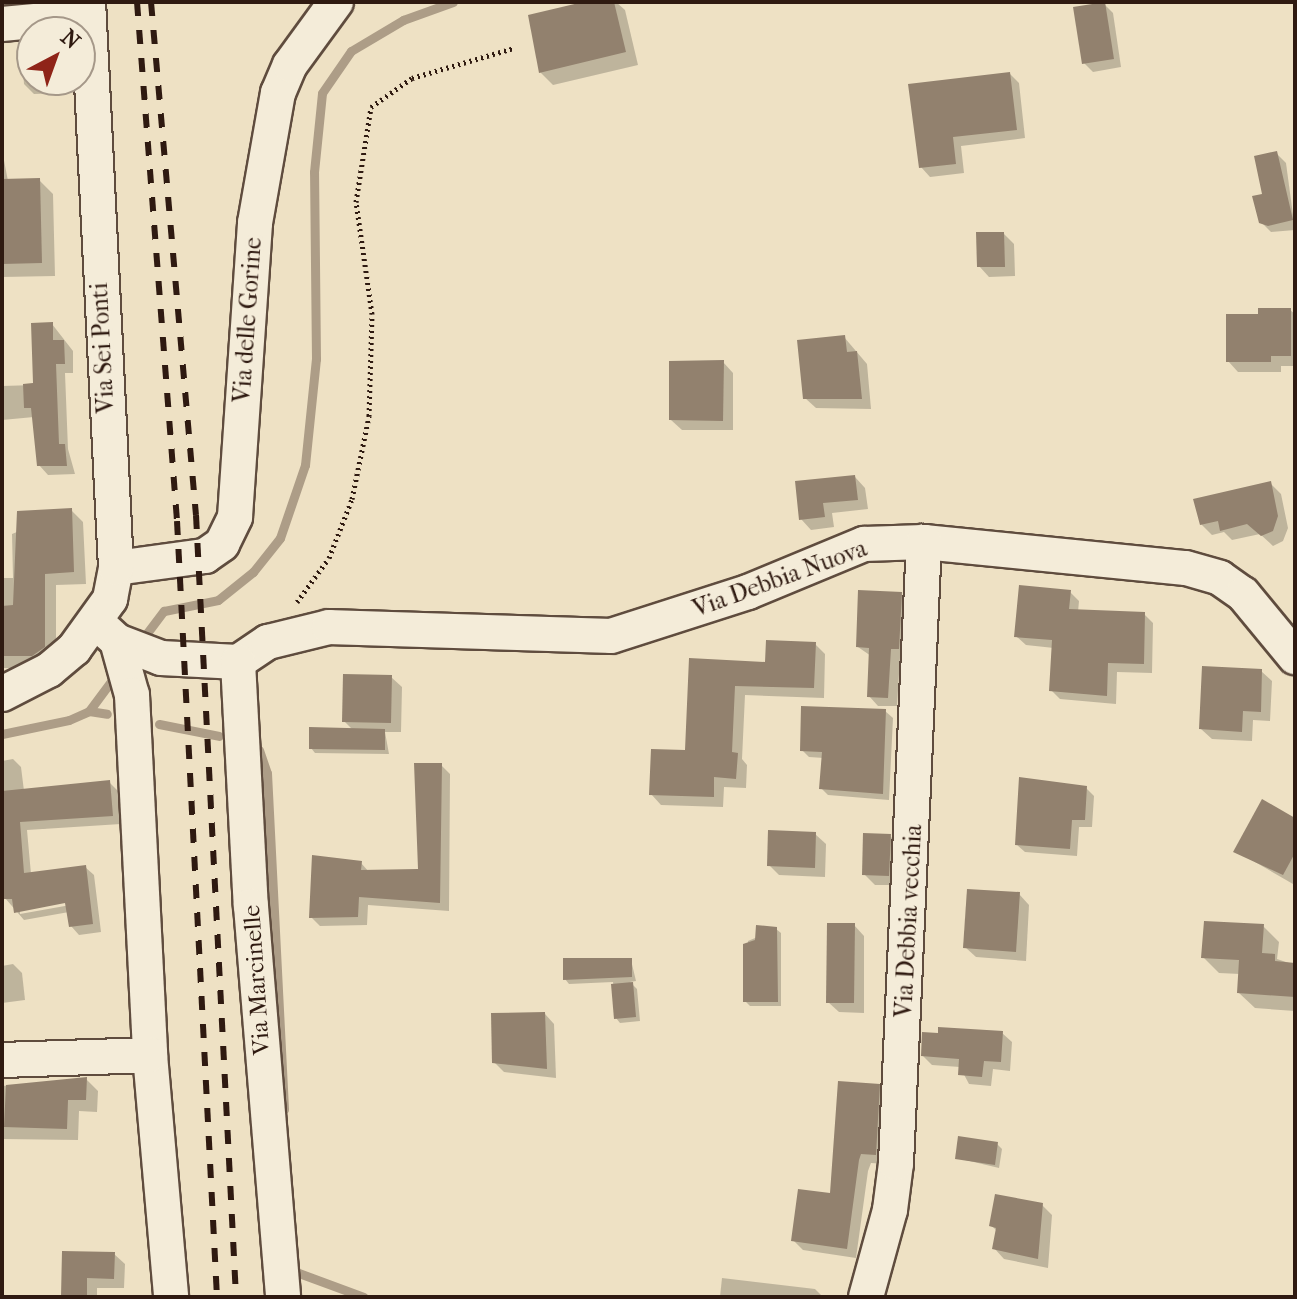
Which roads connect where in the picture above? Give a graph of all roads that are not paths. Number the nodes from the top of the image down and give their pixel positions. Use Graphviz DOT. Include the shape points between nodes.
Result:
graph roads {
  1 [pos="336,2"];
  2 [pos="88,9"];
  3 [pos="2,24"];
  4 [pos="924,542"];
  5 [pos="116,568"];
  6 [pos="107,632"];
  7 [pos="1295,657"];
  8 [pos="238,662"];
  9 [pos="2,694"];
  10 [pos="150,1055"];
  11 [pos="2,1060"];
  12 [pos="171,1297"];
  13 [pos="283,1297"];
  14 [pos="866,1297"];
  1 -- 5 [label="street, Via delle Gorine" via="290,65 278,93 253,239 235,517 222,544 205,556"];
  2 -- 3 [label="street"];
  2 -- 5 [label="street, Via Sei Ponti"];
  4 -- 7 [label="street, Via Debbia Nuova" via="1186,568 1220,578 1243,594"];
  4 -- 8 [label="street, Via Debbia Nuova" via="864,544 748,592 611,636 329,627 268,642"];
  4 -- 14 [label="street, Via Debbia vecchia" via="896,1163 890,1210"];
  5 -- 6 [label="street, Via Sei Ponti"];
  6 -- 8 [label="street" via="161,658"];
  6 -- 9 [label="street, Via Sei Ponti"];
  6 -- 10 [label="street" via="132,695"];
  8 -- 13 [label="street, Via Marcinelle"];
  10 -- 11 [label="street"];
  10 -- 12 [label="street"];
}
